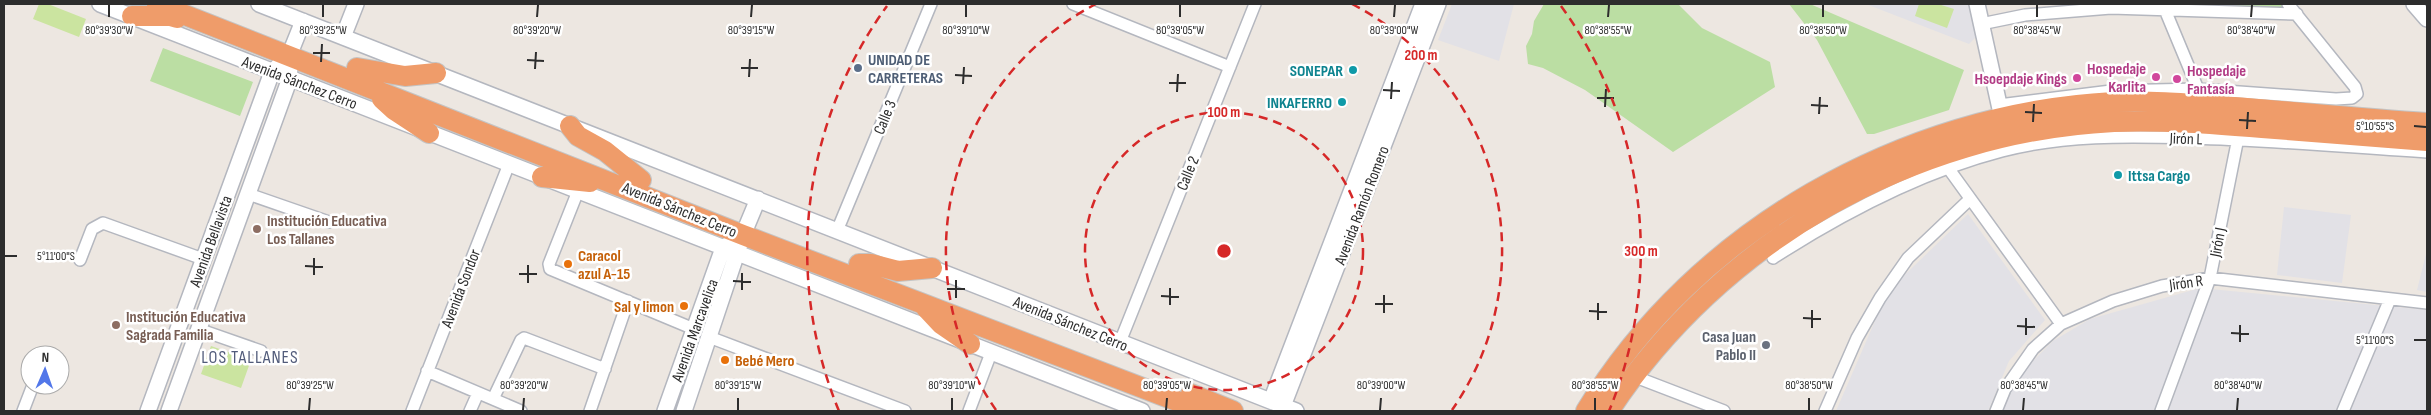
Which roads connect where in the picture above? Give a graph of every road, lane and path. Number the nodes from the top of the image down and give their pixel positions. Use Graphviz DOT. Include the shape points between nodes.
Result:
graph roads {
  1 [pos="100,4"];
  2 [pos="157,4"];
  3 [pos="192,4"];
  4 [pos="259,4"];
  5 [pos="356,4"];
  6 [pos="930,4"];
  7 [pos="1073,4"];
  8 [pos="1255,4"];
  9 [pos="1977,4"];
  10 [pos="2288,4"];
  11 [pos="2414,4"];
  12 [pos="1429,7"];
  13 [pos="2164,7"];
  14 [pos="2052,8"];
  15 [pos="2297,14"];
  16 [pos="132,16"];
  17 [pos="2427,19"];
  18 [pos="303,21"];
  19 [pos="209,24"];
  20 [pos="1982,24"];
  21 [pos="343,37"];
  22 [pos="292,50"];
  23 [pos="1230,66"];
  24 [pos="357,68"];
  25 [pos="272,72"];
  26 [pos="436,73"];
  27 [pos="290,78"];
  28 [pos="370,87"];
  29 [pos="2201,97"];
  30 [pos="2335,107"];
  31 [pos="2001,112"];
  32 [pos="2082,115"];
  33 [pos="254,121"];
  34 [pos="2427,124"];
  35 [pos="570,126"];
  36 [pos="272,128"];
  37 [pos="2114,130"];
  38 [pos="429,133"];
  39 [pos="2239,133"];
  40 [pos="2394,136"];
  41 [pos="2427,140"];
  42 [pos="2427,152"];
  43 [pos="1940,154"];
  44 [pos="509,164"];
  45 [pos="542,177"];
  46 [pos="641,180"];
  47 [pos="621,186"];
  48 [pos="578,191"];
  49 [pos="254,196"];
  50 [pos="758,199"];
  51 [pos="1970,199"];
  52 [pos="329,222"];
  53 [pos="838,231"];
  54 [pos="1751,232"];
  55 [pos="738,239"];
  56 [pos="1770,252"];
  57 [pos="203,259"];
  58 [pos="80,260"];
  59 [pos="859,264"];
  60 [pos="932,268"];
  61 [pos="2210,278"];
  62 [pos="2390,299"];
  63 [pos="188,300"];
  64 [pos="628,301"];
  65 [pos="921,303"];
  66 [pos="2427,303"];
  67 [pos="207,306"];
  68 [pos="2061,324"];
  69 [pos="694,329"];
  70 [pos="198,330"];
  71 [pos="709,337"];
  72 [pos="1120,342"];
  73 [pos="970,344"];
  74 [pos="261,352"];
  75 [pos="991,352"];
  76 [pos="166,361"];
  77 [pos="185,367"];
  78 [pos="604,369"];
  79 [pos="428,372"];
  80 [pos="1633,376"];
  81 [pos="478,393"];
  82 [pos="29,395"];
  83 [pos="493,399"];
  84 [pos="1283,406"];
  85 [pos="1133,410"];
  86 [pos="2164,410"];
  87 [pos="23,411"];
  88 [pos="148,411"];
  89 [pos="169,411"];
  90 [pos="412,411"];
  91 [pos="470,411"];
  92 [pos="521,411"];
  93 [pos="590,411"];
  94 [pos="665,411"];
  95 [pos="684,411"];
  96 [pos="904,411"];
  97 [pos="969,411"];
  98 [pos="1173,411"];
  99 [pos="1185,411"];
  100 [pos="1203,411"];
  101 [pos="1233,411"];
  102 [pos="1586,411"];
  103 [pos="1609,411"];
  104 [pos="1724,411"];
  105 [pos="1825,411"];
  106 [pos="1996,411"];
  107 [pos="2343,411"];
  1 -- 16 [label="main road, Avenida Sánchez Cerro"];
  2 -- 19 [label="highway, Avenida Sánchez Cerro"];
  3 -- 22 [label="highway, Avenida Sánchez Cerro"];
  4 -- 18 [label="main road, Avenida Sánchez Cerro"];
  5 -- 21 [label="main road"];
  6 -- 53 [label="street, Calle 3"];
  7 -- 23 [label="street"];
  8 -- 23 [label="street, Calle 2"];
  9 -- 20 [label="main road"];
  10 -- 15 [label="street"];
  11 -- 17 [label="main road"];
  12 -- 84 [label="main road, Avenida Ramón Romero"];
  13 -- 14 [label="street"];
  13 -- 15 [label="street"];
  13 -- 29 [label="street"];
  14 -- 20 [label="street"];
  15 -- 30 [label="street" via="2355,87 2357,94"];
  16 -- 19 [label="highway" via="170,16 193,24"];
  16 -- 25 [label="main road, Avenida Sánchez Cerro"];
  18 -- 21 [label="main road, Avenida Sánchez Cerro"];
  18 -- 22 [label="main road"];
  19 -- 22 [label="highway, Avenida Sánchez Cerro"];
  20 -- 31 [label="main road"];
  21 -- 26 [label="main road, Avenida Sánchez Cerro"];
  22 -- 24 [label="highway, Avenida Sánchez Cerro"];
  22 -- 25 [label="main road"];
  22 -- 27 [label="main road"];
  22 -- 28 [label="highway, Avenida Sánchez Cerro"];
  23 -- 72 [label="street, Calle 2"];
  24 -- 26 [label="highway" via="405,76"];
  24 -- 46 [label="highway, Avenida Sánchez Cerro"];
  25 -- 27 [label="main road, Avenida Sánchez Cerro"];
  25 -- 33 [label="main road, Avenida Bellavista"];
  26 -- 35 [label="main road, Avenida Sánchez Cerro"];
  27 -- 36 [label="main road, Avenida Bellavista"];
  27 -- 38 [label="main road, Avenida Sánchez Cerro"];
  28 -- 38 [label="highway" via="394,110"];
  28 -- 47 [label="highway, Avenida Sánchez Cerro"];
  29 -- 30 [label="highway"];
  29 -- 31 [label="street" via="2111,91"];
  29 -- 32 [label="highway" via="2138,101"];
  30 -- 40 [label="highway"];
  31 -- 32 [label="highway"];
  31 -- 43 [label="highway"];
  32 -- 37 [label="highway"];
  32 -- 43 [label="highway"];
  33 -- 36 [label="main road"];
  33 -- 57 [label="main road, Avenida Bellavista"];
  34 -- 40 [label="highway"];
  35 -- 46 [label="highway" via="578,136 605,151"];
  35 -- 50 [label="main road, Avenida Sánchez Cerro"];
  36 -- 67 [label="main road, Avenida Bellavista"];
  37 -- 39 [label="highway" via="2165,122"];
  37 -- 43 [label="street" via="2003,151"];
  38 -- 44 [label="main road, Avenida Sánchez Cerro"];
  39 -- 40 [label="highway"];
  39 -- 61 [label="street, Jirón J"];
  40 -- 41 [label="highway"];
  40 -- 42 [label="street"];
  43 -- 51 [label="street"];
  43 -- 54 [label="highway" via="1896,151 1806,197"];
  43 -- 56 [label="highway" via="1858,189"];
  44 -- 45 [label="main road, Avenida Sánchez Cerro"];
  44 -- 79 [label="street, Avenida Sondor"];
  45 -- 47 [label="highway"];
  45 -- 48 [label="main road, Avenida Sánchez Cerro"];
  46 -- 55 [label="highway, Avenida Sánchez Cerro"];
  47 -- 55 [label="highway, Avenida Sánchez Cerro"];
  48 -- 55 [label="main road, Avenida Sánchez Cerro"];
  48 -- 64 [label="street" via="549,264 550,269"];
  49 -- 52 [label="street"];
  50 -- 53 [label="main road, Avenida Sánchez Cerro"];
  50 -- 55 [label="main road"];
  51 -- 68 [label="street"];
  51 -- 105 [label="street" via="1908,258 1880,298 1857,338"];
  53 -- 60 [label="main road, Avenida Sánchez Cerro"];
  54 -- 56 [label="highway"];
  54 -- 102 [label="highway" via="1711,262 1668,305 1630,350"];
  55 -- 59 [label="highway, Avenida Sánchez Cerro"];
  55 -- 65 [label="highway, Avenida Sánchez Cerro"];
  55 -- 69 [label="main road, Avenida Marcavelica"];
  55 -- 71 [label="main road, Avenida Marcavelica"];
  55 -- 73 [label="main road, Avenida Sánchez Cerro"];
  56 -- 80 [label="highway" via="1724,278 1659,343"];
  57 -- 58 [label="street" via="107,223 92,229"];
  57 -- 63 [label="main road, Avenida Bellavista"];
  59 -- 60 [label="highway" via="898,271"];
  59 -- 101 [label="highway, Avenida Sánchez Cerro"];
  60 -- 72 [label="main road, Avenida Sánchez Cerro"];
  61 -- 62 [label="street, Jirón R"];
  61 -- 68 [label="street, Jirón R" via="2162,286 2113,301"];
  61 -- 86 [label="street, Jirón J"];
  62 -- 66 [label="street, Jirón R"];
  62 -- 107 [label="street"];
  63 -- 67 [label="main road"];
  63 -- 76 [label="main road, Avenida Bellavista"];
  64 -- 69 [label="street"];
  64 -- 78 [label="street"];
  65 -- 73 [label="highway" via="941,324"];
  65 -- 100 [label="highway, Avenida Sánchez Cerro"];
  67 -- 70 [label="main road, Avenida Bellavista"];
  68 -- 106 [label="street, Jirón R" via="2033,349 2005,389"];
  69 -- 94 [label="main road, Avenida Marcavelica"];
  70 -- 74 [label="street"];
  70 -- 77 [label="main road, Avenida Bellavista"];
  71 -- 95 [label="main road, Avenida Marcavelica"];
  71 -- 96 [label="street"];
  72 -- 84 [label="main road, Avenida Sánchez Cerro"];
  73 -- 75 [label="main road, Avenida Sánchez Cerro"];
  75 -- 85 [label="main road, Avenida Sánchez Cerro"];
  75 -- 97 [label="street"];
  76 -- 77 [label="main road"];
  76 -- 88 [label="main road, Avenida Bellavista"];
  77 -- 89 [label="main road, Avenida Bellavista"];
  78 -- 83 [label="street" via="524,338 520,340"];
  78 -- 93 [label="street"];
  79 -- 81 [label="street"];
  79 -- 90 [label="street, Avenida Sondor"];
  80 -- 103 [label="highway"];
  80 -- 104 [label="street"];
  81 -- 83 [label="street"];
  81 -- 91 [label="street"];
  82 -- 87 [label="street"];
  83 -- 92 [label="street"];
  98 -- 99 [label="highway"];
}
